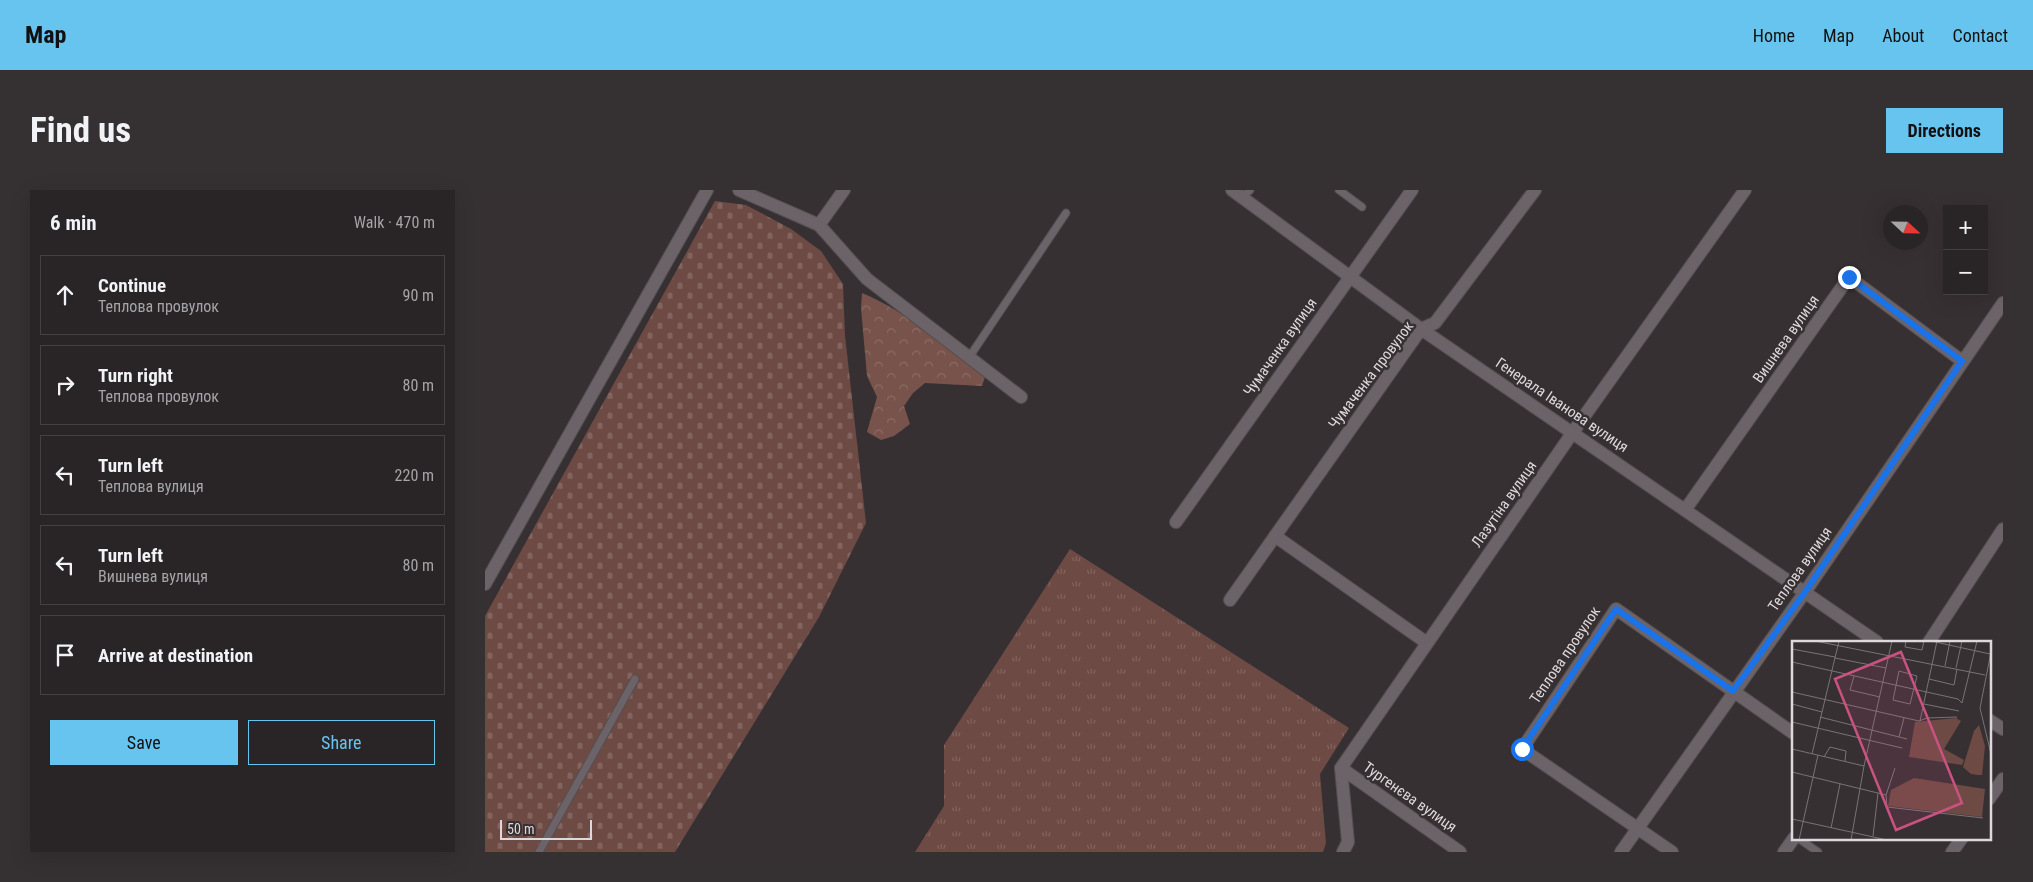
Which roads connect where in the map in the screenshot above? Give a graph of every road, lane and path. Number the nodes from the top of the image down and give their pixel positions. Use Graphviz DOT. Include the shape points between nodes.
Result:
graph roads {
  1 [pos="707,190"];
  2 [pos="739,190"];
  3 [pos="844,190"];
  4 [pos="1339,190"];
  5 [pos="1412,190"];
  6 [pos="1535,190"];
  7 [pos="1745,190"];
  8 [pos="1242,192"];
  9 [pos="1362,207"];
  10 [pos="1066,213"];
  11 [pos="819,225"];
  12 [pos="1350,277"];
  13 [pos="2003,303"];
  14 [pos="1421,329"];
  15 [pos="970,356"];
  16 [pos="1962,361"];
  17 [pos="1021,397"];
  18 [pos="1573,432"];
  19 [pos="1685,510"];
  20 [pos="1176,522"];
  21 [pos="2003,529"];
  22 [pos="1275,536"];
  23 [pos="485,584"];
  24 [pos="1805,592"];
  25 [pos="1230,600"];
  26 [pos="1876,641"];
  27 [pos="1930,641"];
  28 [pos="1427,643"];
  29 [pos="635,679"];
  30 [pos="1733,691"];
  31 [pos="1991,721"];
  32 [pos="2003,729"];
  33 [pos="1792,732"];
  34 [pos="1341,768"];
  35 [pos="2003,779"];
  36 [pos="1991,796"];
  37 [pos="1637,828"];
  38 [pos="1793,840"];
  39 [pos="1801,840"];
  40 [pos="1961,840"];
  41 [pos="539,852"];
  42 [pos="1343,852"];
  43 [pos="1460,852"];
  44 [pos="1621,852"];
  45 [pos="1672,852"];
  46 [pos="1784,852"];
  47 [pos="1818,852"];
  48 [pos="1953,852"];
  1 -- 23 [label="street"];
  2 -- 11 [label="street"];
  3 -- 11 [label="street"];
  4 -- 9 [label="lane"];
  5 -- 12 [label="street, Чумаченка вулиця"];
  6 -- 14 [label="street, Чумаченка провулок" via="1435,323"];
  7 -- 18 [label="street, Лазутіна вулиця"];
  8 -- 12 [label="street, Генерала Іванова вулиця"];
  10 -- 15 [label="lane"];
  11 -- 15 [label="street" via="867,279"];
  12 -- 14 [label="street, Генерала Іванова вулиця"];
  12 -- 20 [label="street, Чумаченка вулиця"];
  13 -- 16 [label="street, Теплова вулиця"];
  14 -- 18 [label="street, Генерала Іванова вулиця"];
  14 -- 22 [label="street, Чумаченка провулок"];
  15 -- 17 [label="street"];
  16 -- 19 [label="street, Вишнева вулиця" via="1849,277"];
  16 -- 24 [label="street, Теплова вулиця"];
  18 -- 19 [label="street, Генерала Іванова вулиця"];
  18 -- 28 [label="street, Лазутіна вулиця"];
  19 -- 24 [label="street, Генерала Іванова вулиця"];
  21 -- 27 [label="street"];
  22 -- 25 [label="street, Чумаченка провулок"];
  22 -- 28 [label="street"];
  24 -- 26 [label="street, Генерала Іванова вулиця"];
  24 -- 30 [label="street, Теплова вулиця"];
  28 -- 34 [label="street, Лазутіна вулиця"];
  29 -- 41 [label="lane"];
  30 -- 33 [label="street, Теплова провулок"];
  30 -- 37 [label="street, Теплова вулиця"];
  30 -- 37 [label="street, Теплова провулок" via="1616,609 1522,749"];
  31 -- 32 [label="street"];
  34 -- 42 [label="street" via="1348,842"];
  34 -- 43 [label="street, Тургенєва вулиця"];
  35 -- 36 [label="street"];
  37 -- 44 [label="street, Теплова вулиця"];
  37 -- 45 [label="street, Теплова провулок"];
  38 -- 46 [label="street"];
  39 -- 47 [label="lane"];
  40 -- 48 [label="street"];
}
